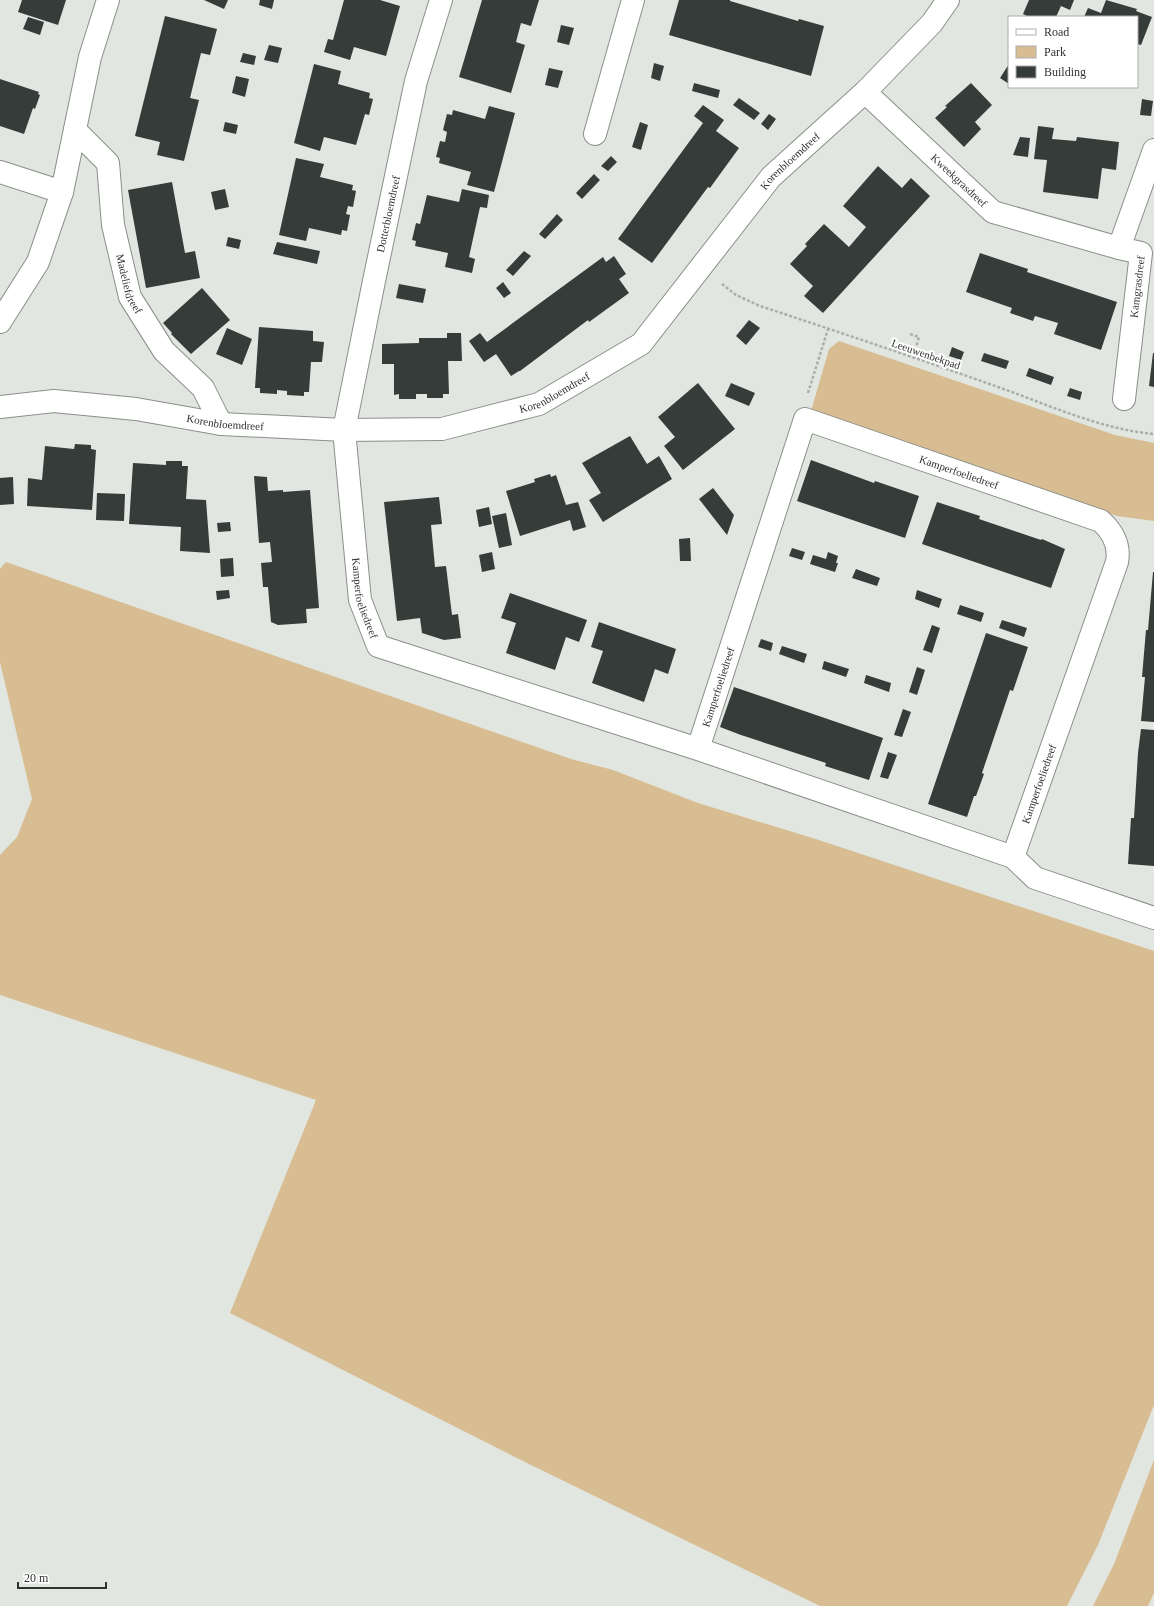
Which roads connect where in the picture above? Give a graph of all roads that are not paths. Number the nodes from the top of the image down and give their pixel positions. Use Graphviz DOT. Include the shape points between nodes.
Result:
graph roads {
  1 [pos="108,0"];
  2 [pos="441,0"];
  3 [pos="633,0"];
  4 [pos="948,0"];
  5 [pos="865,92"];
  6 [pos="74,130"];
  7 [pos="595,134"];
  8 [pos="1154,150"];
  9 [pos="0,172"];
  10 [pos="62,192"];
  11 [pos="1119,248"];
  12 [pos="0,322"];
  13 [pos="1124,399"];
  14 [pos="0,407"];
  15 [pos="221,424"];
  16 [pos="344,430"];
  17 [pos="698,749"];
  18 [pos="1013,857"];
  19 [pos="1154,918"];
  1 -- 6 [label="street" via="90,57"];
  2 -- 16 [label="street, Dotterbloemdreef" via="416,81"];
  3 -- 7 [label="street"];
  4 -- 5 [label="street, Korenbloemdreef" via="932,23"];
  5 -- 11 [label="street, Kweekgrasdreef" via="993,212"];
  5 -- 16 [label="street, Korenbloemdreef" via="771,177 641,344 539,404 442,429"];
  6 -- 10 [label="street"];
  6 -- 15 [label="street, Madeliefdreef" via="108,163 113,225 130,298 164,351 203,388"];
  8 -- 11 [label="street, Kamgrasdreef"];
  9 -- 10 [label="street"];
  10 -- 12 [label="street" via="38,262"];
  11 -- 13 [label="street, Kamgrasdreef" via="1141,253"];
  14 -- 15 [label="street, Korenbloemdreef" via="54,401 136,409"];
  15 -- 16 [label="street, Korenbloemdreef"];
  16 -- 17 [label="street, Kamperfoeliedreef" via="360,600 378,646"];
  17 -- 18 [label="street, Kamperfoeliedreef"];
  17 -- 18 [label="street, Kamperfoeliedreef" via="805,419 1101,521 1111,532 1117,548 1117,562"];
  18 -- 19 [label="street, Kamperfoeliedreef" via="1035,878"];
}
